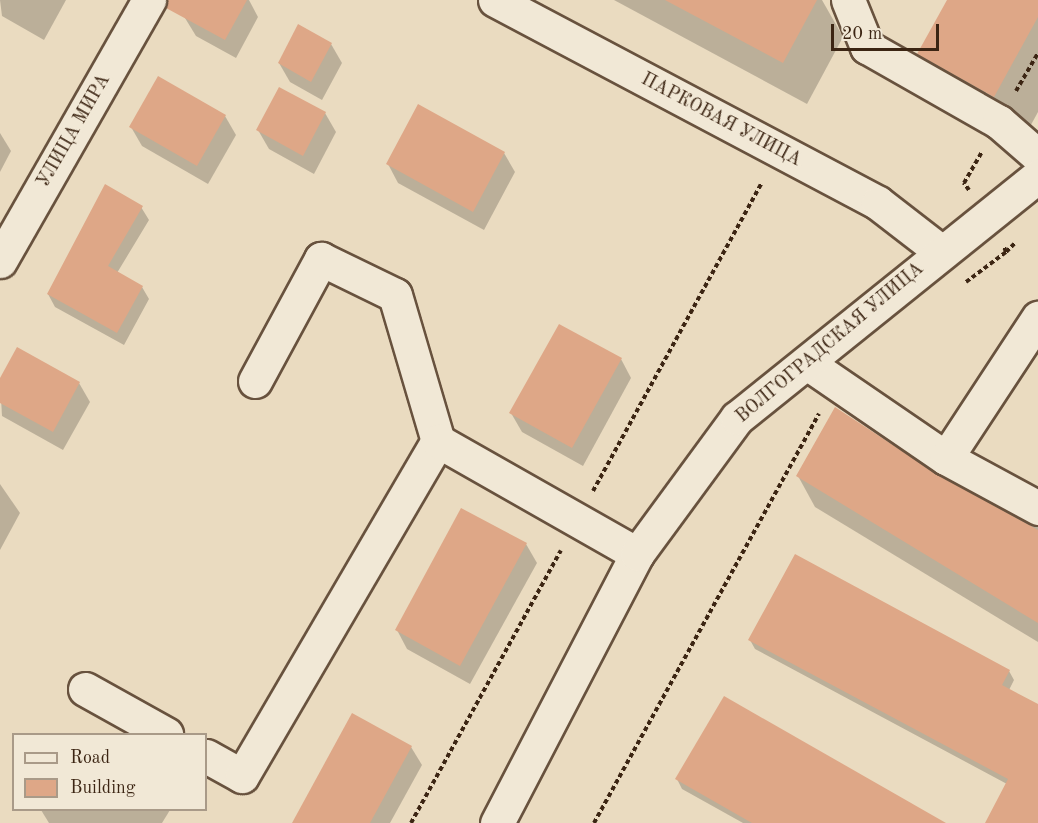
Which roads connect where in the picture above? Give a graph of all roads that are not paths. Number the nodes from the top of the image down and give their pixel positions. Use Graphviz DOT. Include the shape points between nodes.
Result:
graph roads {
  1 [pos="149,0"];
  2 [pos="495,0"];
  3 [pos="848,0"];
  4 [pos="1038,156"];
  5 [pos="1038,176"];
  6 [pos="5,240"];
  7 [pos="940,250"];
  8 [pos="1038,318"];
  9 [pos="807,363"];
  10 [pos="255,381"];
  11 [pos="438,441"];
  12 [pos="946,458"];
  13 [pos="1038,508"];
  14 [pos="638,554"];
  15 [pos="85,689"];
  16 [pos="162,733"];
  17 [pos="207,757"];
  18 [pos="497,823"];
  1 -- 6 [label="street, УЛИЦА МИРА"];
  2 -- 7 [label="street, ПАРКОВАЯ УЛИЦА" via="878,203"];
  3 -- 4 [label="street" via="867,47 999,122"];
  5 -- 7 [label="street, ВОЛГОГРАДСКАЯ УЛИЦА"];
  7 -- 9 [label="street, ВОЛГОГРАДСКАЯ УЛИЦА"];
  8 -- 12 [label="street"];
  9 -- 12 [label="street"];
  9 -- 14 [label="street, ВОЛГОГРАДСКАЯ УЛИЦА" via="737,418"];
  10 -- 11 [label="street" via="321,259 395,295"];
  11 -- 14 [label="street"];
  11 -- 17 [label="street" via="242,776"];
  12 -- 13 [label="street"];
  14 -- 18 [label="street, ВОЛГОГРАДСКАЯ УЛИЦА"];
  15 -- 16 [label="street"];
}
